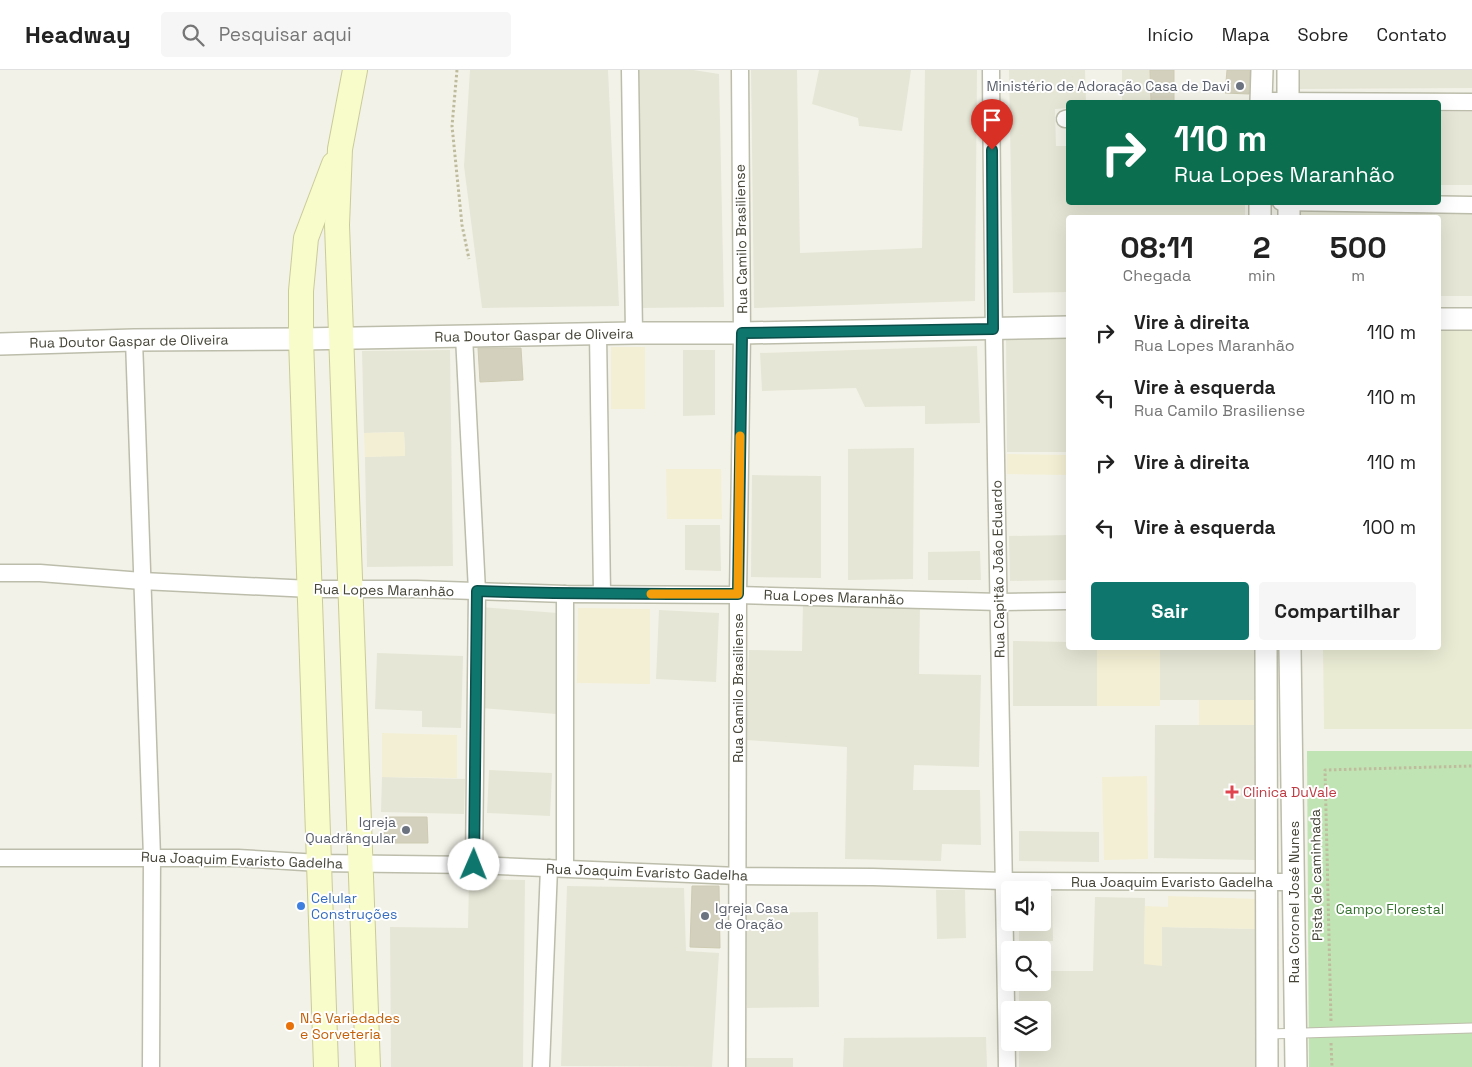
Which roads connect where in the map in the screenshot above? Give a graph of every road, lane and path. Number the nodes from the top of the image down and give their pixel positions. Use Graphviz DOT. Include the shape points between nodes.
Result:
graph roads {
  1 [pos="355,70"];
  2 [pos="457,70"];
  3 [pos="630,70"];
  4 [pos="740,70"];
  5 [pos="991,70"];
  6 [pos="1262,70"];
  7 [pos="1288,70"];
  8 [pos="1261,100"];
  9 [pos="1288,100"];
  10 [pos="1441,102"];
  11 [pos="1472,102"];
  12 [pos="340,149"];
  13 [pos="1411,205"];
  14 [pos="1472,206"];
  15 [pos="469,259"];
  16 [pos="1441,319"];
  17 [pos="1472,319"];
  18 [pos="1066,327"];
  19 [pos="993,329"];
  20 [pos="634,333"];
  21 [pos="742,333"];
  22 [pos="598,334"];
  23 [pos="464,336"];
  24 [pos="340,337"];
  25 [pos="301,339"];
  26 [pos="134,340"];
  27 [pos="0,344"];
  28 [pos="0,573"];
  29 [pos="142,581"];
  30 [pos="311,589"];
  31 [pos="351,590"];
  32 [pos="477,591"];
  33 [pos="602,593"];
  34 [pos="565,594"];
  35 [pos="738,594"];
  36 [pos="1066,601"];
  37 [pos="1000,602"];
  38 [pos="1266,650"];
  39 [pos="1290,650"];
  40 [pos="1472,766"];
  41 [pos="152,857"];
  42 [pos="0,858"];
  43 [pos="319,863"];
  44 [pos="361,863"];
  45 [pos="474,865"];
  46 [pos="557,868"];
  47 [pos="738,876"];
  48 [pos="1004,881"];
  49 [pos="1051,881"];
  50 [pos="1294,882"];
  51 [pos="1265,883"];
  52 [pos="1005,931"];
  53 [pos="1472,1028"];
  54 [pos="1294,1032"];
  55 [pos="1331,1033"];
  56 [pos="1266,1034"];
  57 [pos="151,1067"];
  58 [pos="326,1067"];
  59 [pos="368,1067"];
  60 [pos="541,1067"];
  61 [pos="738,1067"];
  62 [pos="1007,1067"];
  63 [pos="1267,1067"];
  64 [pos="1296,1067"];
  65 [pos="1332,1067"];
  1 -- 12 [label="main road"];
  2 -- 15 [label="path" via="452,126 462,225"];
  3 -- 20 [label="street"];
  4 -- 21 [label="street, Rua Camilo Brasiliense"];
  5 -- 19 [label="street, Rua Capitão João Eduardo"];
  6 -- 8 [label="street"];
  7 -- 9 [label="street"];
  10 -- 11 [label="street"];
  12 -- 24 [label="main road" via="337,225"];
  12 -- 25 [label="main road" via="306,238"];
  13 -- 14 [label="street"];
  16 -- 17 [label="street"];
  18 -- 19 [label="street, Rua Doutor Gaspar de Oliveira"];
  19 -- 21 [label="street, Rua Doutor Gaspar de Oliveira"];
  19 -- 37 [label="street, Rua Capitão João Eduardo"];
  20 -- 21 [label="street, Rua Doutor Gaspar de Oliveira"];
  20 -- 22 [label="street, Rua Doutor Gaspar de Oliveira"];
  21 -- 35 [label="street, Rua Camilo Brasiliense"];
  22 -- 23 [label="street, Rua Doutor Gaspar de Oliveira"];
  22 -- 33 [label="street"];
  23 -- 24 [label="street, Rua Doutor Gaspar de Oliveira"];
  23 -- 32 [label="street"];
  24 -- 25 [label="street, Rua Doutor Gaspar de Oliveira"];
  24 -- 31 [label="main road"];
  25 -- 26 [label="street, Rua Doutor Gaspar de Oliveira"];
  25 -- 30 [label="main road"];
  26 -- 27 [label="street, Rua Doutor Gaspar de Oliveira"];
  26 -- 29 [label="street"];
  28 -- 29 [label="street, Rua Lopes Maranhão"];
  29 -- 30 [label="street, Rua Lopes Maranhão"];
  29 -- 41 [label="street"];
  30 -- 31 [label="street, Rua Lopes Maranhão"];
  30 -- 43 [label="main road"];
  31 -- 32 [label="street, Rua Lopes Maranhão"];
  31 -- 44 [label="main road"];
  32 -- 34 [label="street, Rua Lopes Maranhão"];
  32 -- 45 [label="street"];
  33 -- 34 [label="street, Rua Lopes Maranhão"];
  33 -- 35 [label="street, Rua Lopes Maranhão"];
  34 -- 46 [label="street"];
  35 -- 37 [label="street, Rua Lopes Maranhão"];
  35 -- 47 [label="street, Rua Camilo Brasiliense"];
  36 -- 37 [label="street, Rua Lopes Maranhão"];
  37 -- 48 [label="street, Rua Capitão João Eduardo"];
  38 -- 51 [label="street, Rua Coronel José Nunes"];
  39 -- 50 [label="street, Rua Coronel José Nunes"];
  40 -- 55 [label="path, Pista de caminhada" via="1325,770"];
  41 -- 42 [label="street, Rua Joaquim Evaristo Gadelha"];
  41 -- 43 [label="street, Rua Joaquim Evaristo Gadelha"];
  41 -- 57 [label="street"];
  43 -- 44 [label="street, Rua Joaquim Evaristo Gadelha"];
  43 -- 58 [label="main road"];
  44 -- 45 [label="street, Rua Joaquim Evaristo Gadelha"];
  44 -- 59 [label="main road"];
  45 -- 46 [label="street, Rua Joaquim Evaristo Gadelha"];
  46 -- 47 [label="street, Rua Joaquim Evaristo Gadelha"];
  46 -- 60 [label="street"];
  47 -- 48 [label="street, Rua Joaquim Evaristo Gadelha"];
  47 -- 61 [label="street, Rua Camilo Brasiliense"];
  49 -- 51 [label="street, Rua Joaquim Evaristo Gadelha"];
  50 -- 51 [label="street, Rua Joaquim Evaristo Gadelha"];
  50 -- 54 [label="street, Rua Coronel José Nunes"];
  51 -- 56 [label="street, Rua Coronel José Nunes"];
  52 -- 62 [label="street, Rua Capitão João Eduardo"];
  53 -- 55 [label="lane"];
  54 -- 55 [label="lane"];
  54 -- 56 [label="lane"];
  54 -- 64 [label="street, Rua Coronel José Nunes"];
  55 -- 65 [label="path, Pista de caminhada"];
  56 -- 63 [label="street, Rua Coronel José Nunes"];
}
